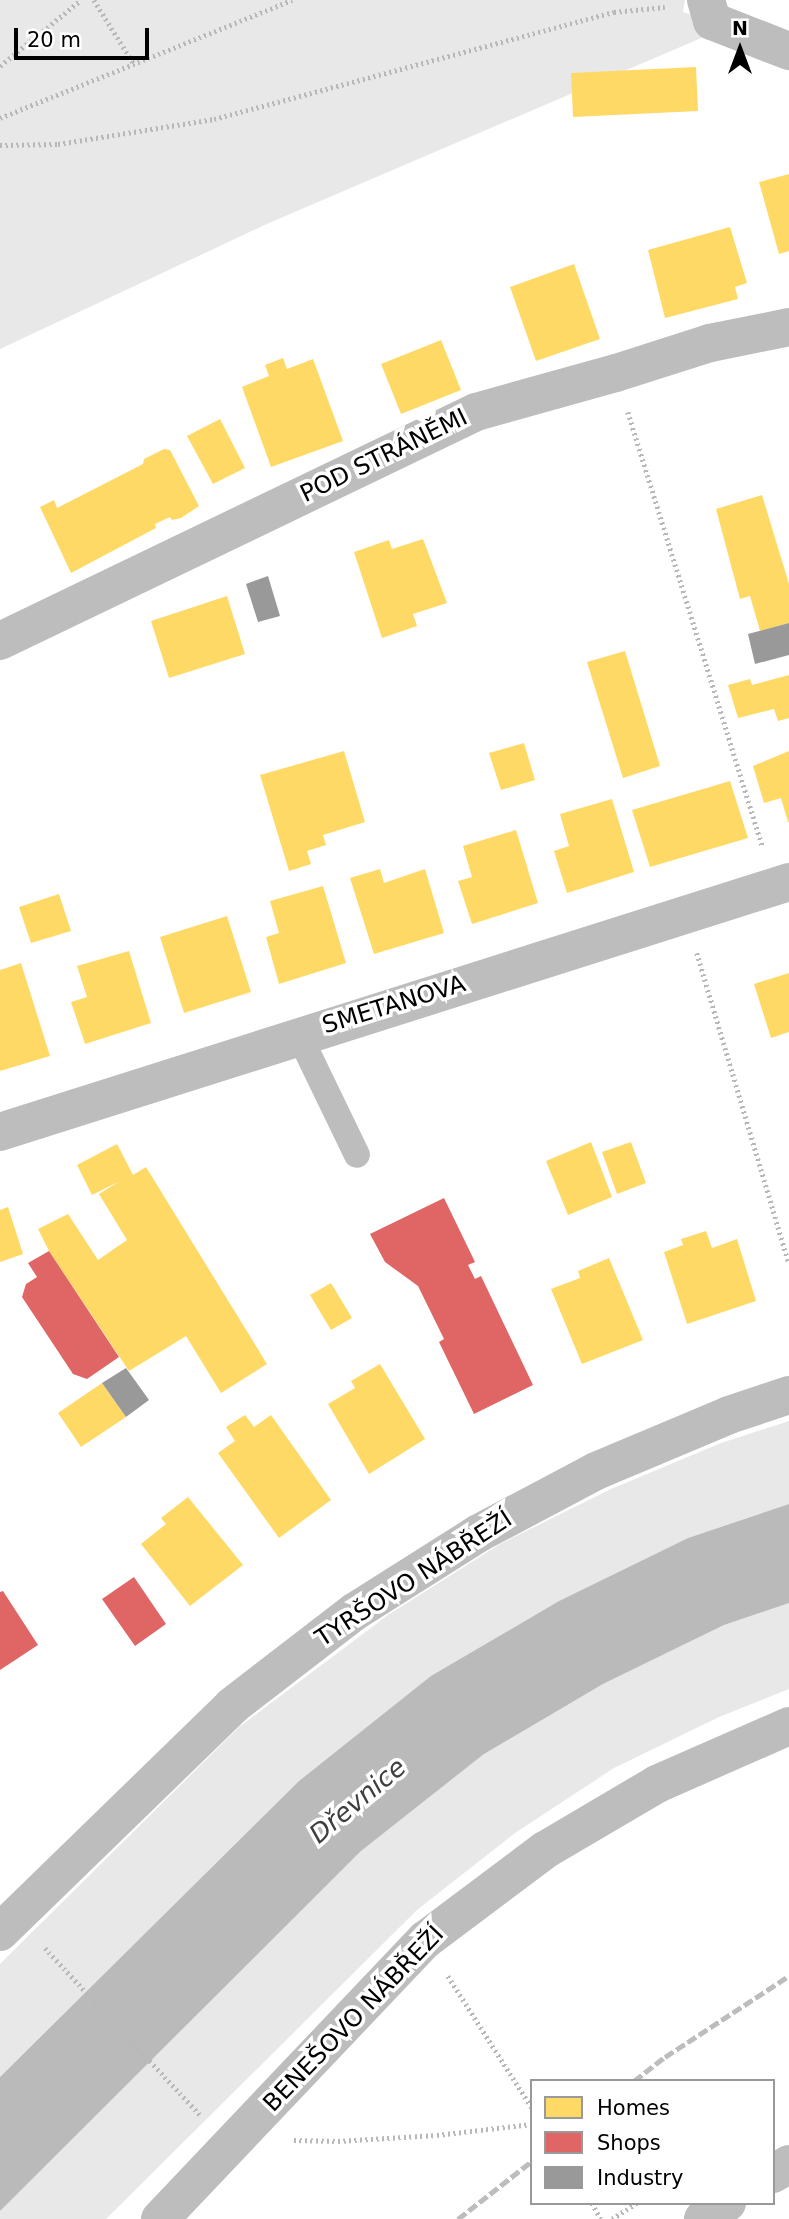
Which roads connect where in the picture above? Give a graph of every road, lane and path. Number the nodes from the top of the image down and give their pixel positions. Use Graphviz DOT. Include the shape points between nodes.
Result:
graph roads {
  1 [pos="80,0"];
  2 [pos="94,0"];
  3 [pos="292,0"];
  4 [pos="707,2"];
  5 [pos="789,51"];
  6 [pos="134,64"];
  7 [pos="0,66"];
  8 [pos="0,118"];
  9 [pos="0,145"];
  10 [pos="789,327"];
  11 [pos="616,373"];
  12 [pos="0,641"];
  13 [pos="782,884"];
  14 [pos="685,914"];
  15 [pos="299,1035"];
  16 [pos="0,1132"];
  17 [pos="357,1155"];
  18 [pos="789,1264"];
  19 [pos="789,1395"];
  20 [pos="789,1726"];
  21 [pos="14,1921"];
  22 [pos="425,1940"];
  23 [pos="530,2106"];
  24 [pos="198,2114"];
  25 [pos="530,2124"];
  26 [pos="238,2139"];
  27 [pos="634,2205"];
  28 [pos="724,2205"];
  29 [pos="160,2219"];
  30 [pos="612,2219"];
  31 [pos="703,2219"];
  1 -- 7 [label="path"];
  2 -- 6 [label="path"];
  3 -- 6 [label="path"];
  4 -- 5 [label="street" via="712,20"];
  4 -- 9 [label="path" via="614,12 214,119 58,144"];
  6 -- 8 [label="path"];
  10 -- 11 [label="street, POD STRÁNĚMI" via="710,343"];
  11 -- 12 [label="street, POD STRÁNĚMI" via="476,412"];
  11 -- 13 [label="path"];
  13 -- 14 [label="street, SMETANOVA"];
  14 -- 15 [label="street, SMETANOVA"];
  14 -- 18 [label="path"];
  15 -- 16 [label="street, SMETANOVA"];
  15 -- 17 [label="lane"];
  19 -- 21 [label="street, TYRŠOVO NÁBŘEŽÍ" via="596,1471 479,1532 355,1612 232,1706"];
  20 -- 22 [label="street, BENEŠOVO NÁBŘEŽÍ" via="657,1784 545,1850"];
  21 -- 24 [label="path"];
  22 -- 23 [label="path"];
  22 -- 26 [label="street, BENEŠOVO NÁBŘEŽÍ"];
  25 -- 26 [label="path" via="338,2141"];
  26 -- 29 [label="street, BENEŠOVO NÁBŘEŽÍ"];
  27 -- 30 [label="path"];
  28 -- 31 [label="street"];
}
